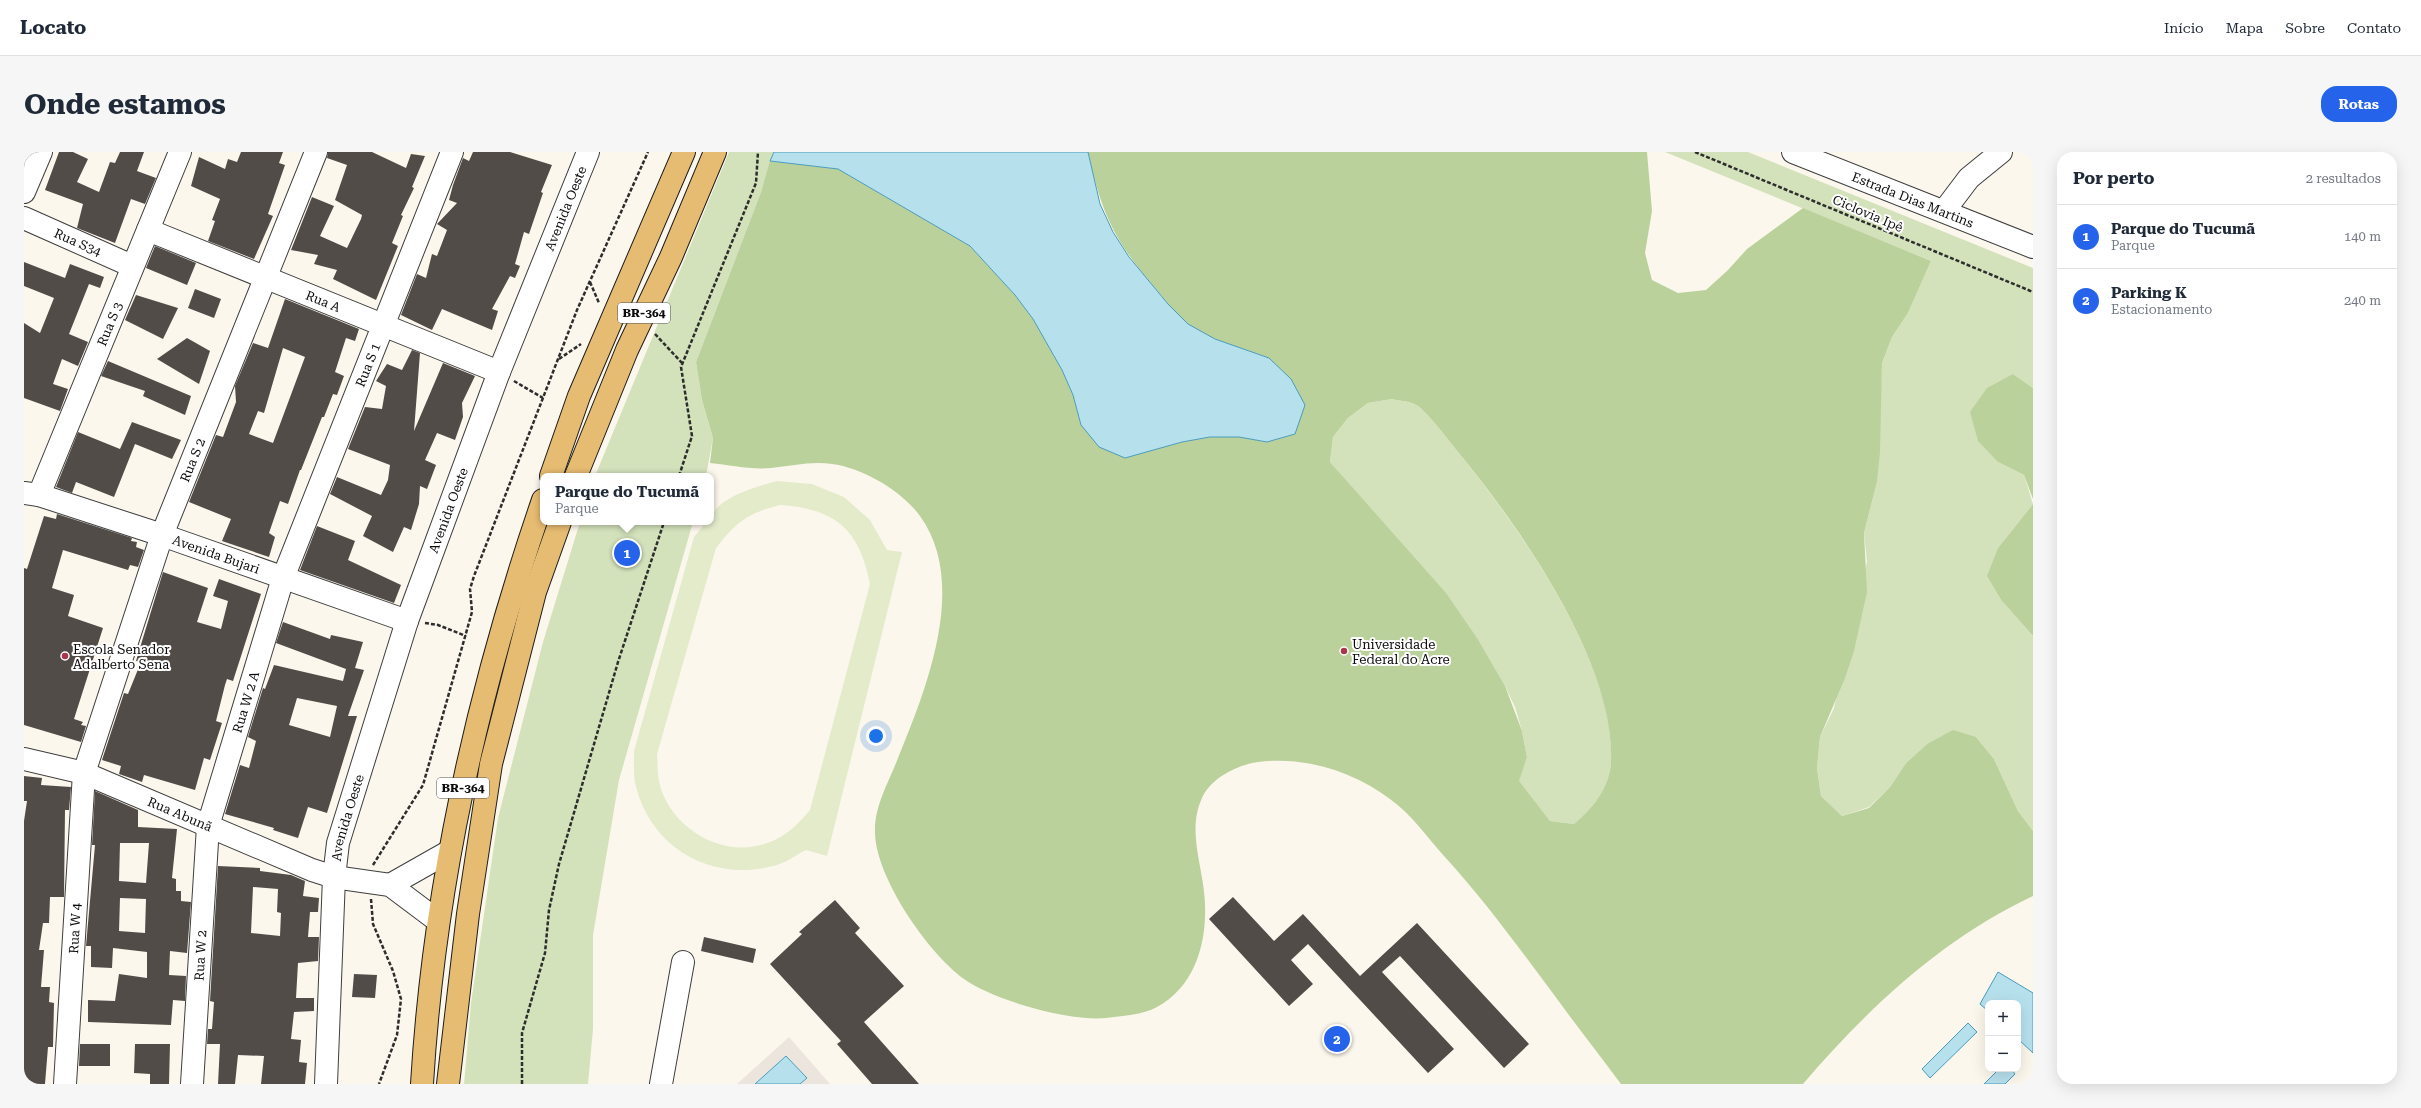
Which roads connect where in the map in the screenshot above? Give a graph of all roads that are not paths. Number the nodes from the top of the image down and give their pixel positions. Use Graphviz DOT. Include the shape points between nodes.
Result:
graph roads {
  1 [pos="41,152"];
  2 [pos="180,152"];
  3 [pos="316,152"];
  4 [pos="452,152"];
  5 [pos="588,152"];
  6 [pos="684,152"];
  7 [pos="715,152"];
  8 [pos="1793,152"];
  9 [pos="2001,152"];
  10 [pos="24,192"];
  11 [pos="1944,211"];
  12 [pos="24,218"];
  13 [pos="148,230"];
  14 [pos="2033,247"];
  15 [pos="132,266"];
  16 [pos="266,278"];
  17 [pos="384,326"];
  18 [pos="499,372"];
  19 [pos="552,473"];
  20 [pos="577,473"];
  21 [pos="31,494"];
  22 [pos="540,509"];
  23 [pos="559,525"];
  24 [pos="162,535"];
  25 [pos="283,578"];
  26 [pos="407,621"];
  27 [pos="24,759"];
  28 [pos="84,773"];
  29 [pos="208,826"];
  30 [pos="450,851"];
  31 [pos="334,877"];
  32 [pos="390,886"];
  33 [pos="438,921"];
  34 [pos="683,962"];
  35 [pos="65,1084"];
  36 [pos="192,1084"];
  37 [pos="326,1084"];
  38 [pos="422,1084"];
  39 [pos="448,1084"];
  40 [pos="661,1084"];
  1 -- 10 [label="street"];
  2 -- 13 [label="street, Rua S 3"];
  3 -- 16 [label="street, Rua S 2"];
  4 -- 17 [label="street, Rua S 1"];
  5 -- 18 [label="street, Avenida Oeste"];
  6 -- 19 [label="main road, BR-364" via="579,396"];
  7 -- 20 [label="main road, BR-364" via="671,257 627,350"];
  8 -- 11 [label="street, Estrada Dias Martins"];
  9 -- 11 [label="street" via="1969,178"];
  11 -- 14 [label="street, Estrada Dias Martins"];
  12 -- 15 [label="street, Rua S34"];
  13 -- 15 [label="street, Rua S 3"];
  13 -- 16 [label="street, Rua A"];
  15 -- 21 [label="street, Rua S 3"];
  16 -- 17 [label="street, Rua A"];
  16 -- 24 [label="street, Rua S 2"];
  17 -- 18 [label="street, Rua A"];
  17 -- 25 [label="street, Rua S 1"];
  18 -- 26 [label="street, Avenida Oeste"];
  21 -- 24 [label="street, Avenida Bujari"];
  22 -- 30 [label="main road, BR-364" via="473,738"];
  23 -- 39 [label="main road, BR-364" via="536,592 491,764 468,914"];
  24 -- 25 [label="street, Avenida Bujari"];
  24 -- 28 [label="street, Rua S 2"];
  25 -- 26 [label="street, Avenida Bujari"];
  25 -- 29 [label="street, Rua W 2 A"];
  26 -- 31 [label="street, Avenida Oeste" via="338,843"];
  27 -- 28 [label="street, Rua Abunã"];
  28 -- 29 [label="street, Rua Abunã"];
  28 -- 35 [label="street, Rua W 4"];
  29 -- 31 [label="street, Rua Abunã"];
  29 -- 36 [label="street, Rua W 2"];
  30 -- 32 [label="street"];
  30 -- 33 [label="main road, BR-364"];
  31 -- 32 [label="street, Avenida Oeste"];
  31 -- 37 [label="street, Avenida Oeste"];
  32 -- 33 [label="street, Avenida Oeste"];
  33 -- 38 [label="main road, BR-364"];
  34 -- 40 [label="street"];
}
